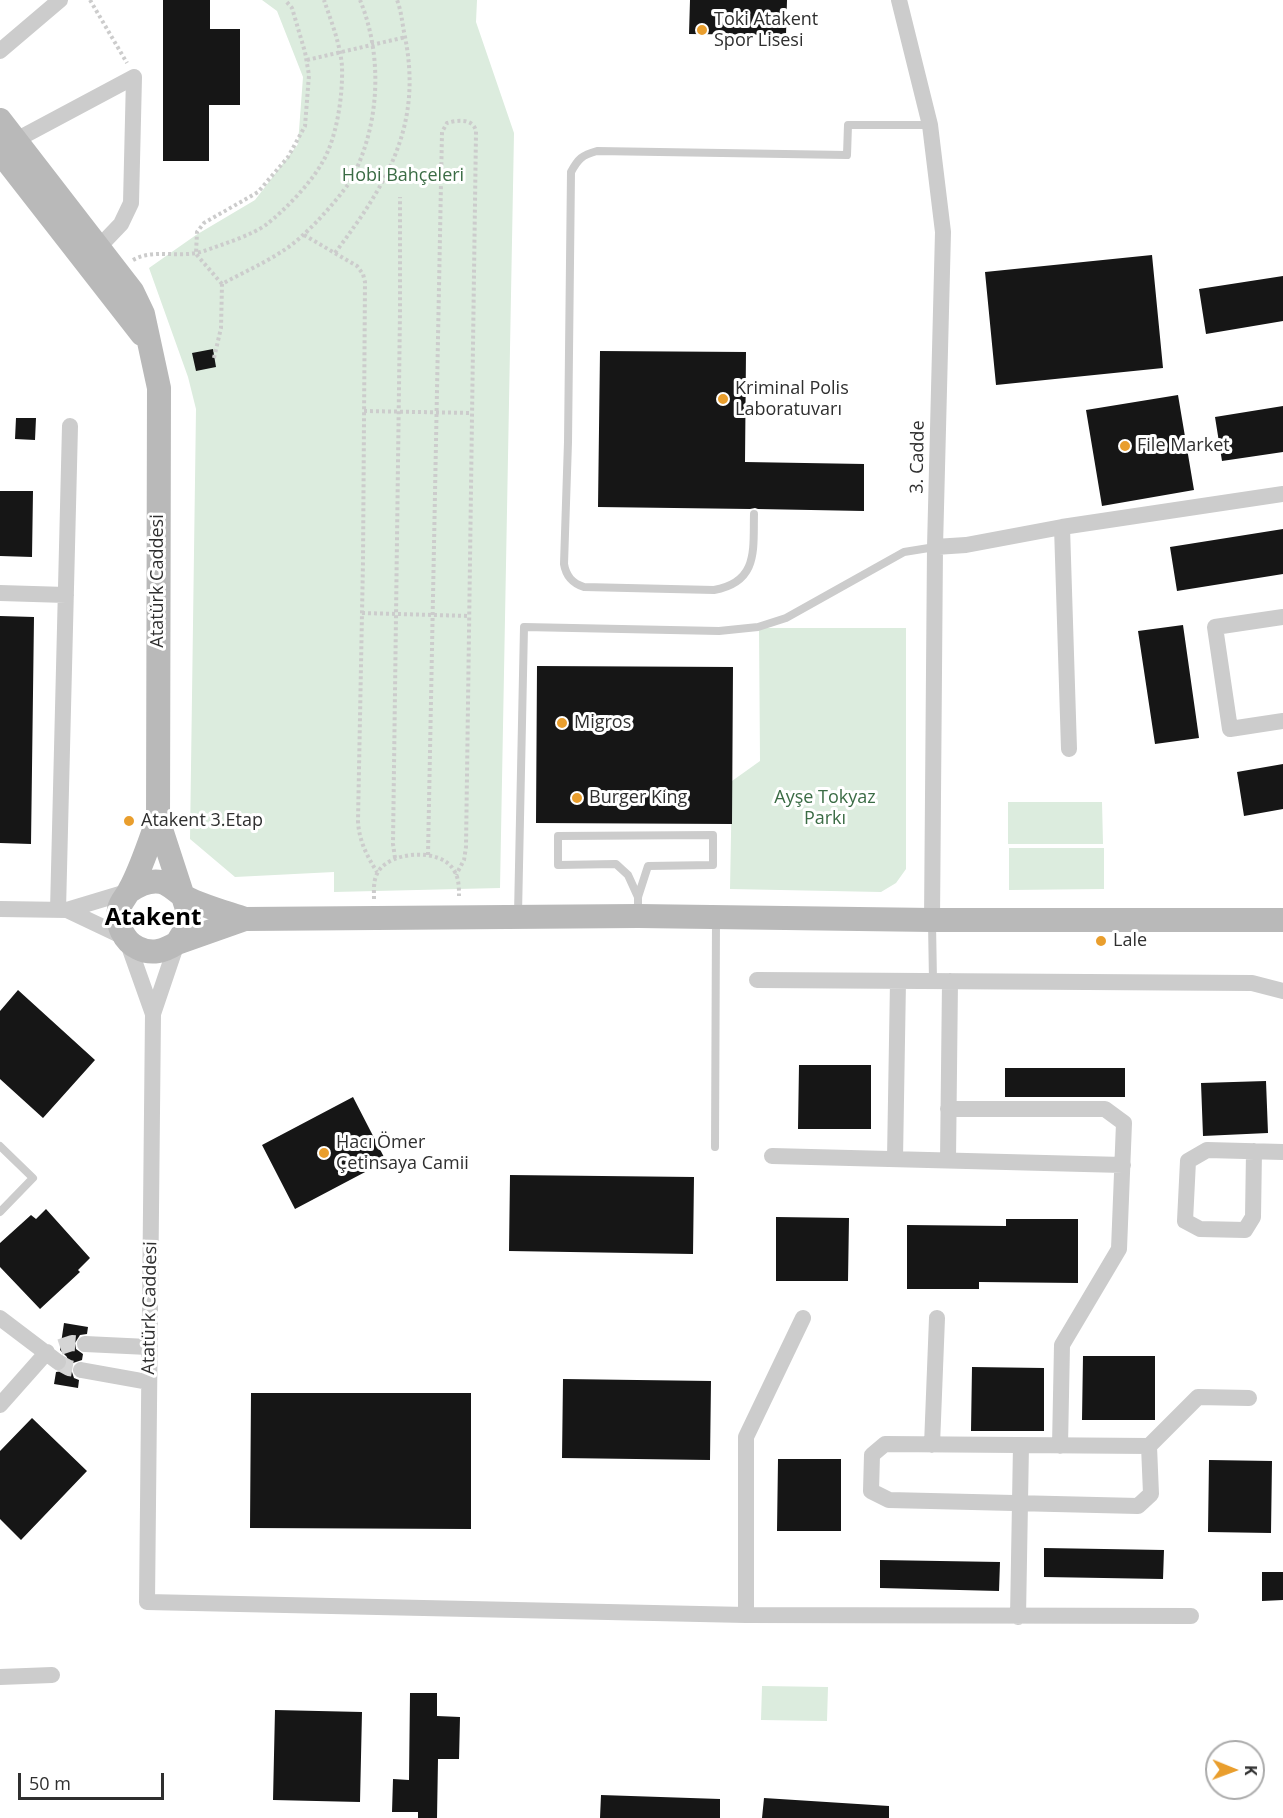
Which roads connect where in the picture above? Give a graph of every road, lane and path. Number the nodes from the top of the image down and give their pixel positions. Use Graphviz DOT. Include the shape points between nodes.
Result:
graph roads {
  1 [pos="60,0"];
  2 [pos="90,0"];
  3 [pos="285,0"];
  4 [pos="324,0"];
  5 [pos="360,0"];
  6 [pos="397,0"];
  7 [pos="899,0"];
  8 [pos="406,37"];
  9 [pos="373,45"];
  10 [pos="0,51"];
  11 [pos="339,52"];
  12 [pos="306,60"];
  13 [pos="134,77"];
  14 [pos="0,120"];
  15 [pos="930,124"];
  16 [pos="5,147"];
  17 [pos="400,196"];
  18 [pos="304,235"];
  19 [pos="99,247"];
  20 [pos="336,253"];
  21 [pos="196,254"];
  22 [pos="116,269"];
  23 [pos="222,284"];
  24 [pos="148,343"];
  25 [pos="214,358"];
  26 [pos="364,411"];
  27 [pos="399,412"];
  28 [pos="436,412"];
  29 [pos="471,413"];
  30 [pos="70,426"];
  31 [pos="1283,494"];
  32 [pos="754,514"];
  33 [pos="1062,528"];
  34 [pos="935,547"];
  35 [pos="0,593"];
  36 [pos="66,595"];
  37 [pos="362,613"];
  38 [pos="396,614"];
  39 [pos="432,615"];
  40 [pos="469,616"];
  41 [pos="1283,617"];
  42 [pos="1283,721"];
  43 [pos="1069,749"];
  44 [pos="158,820"];
  45 [pos="428,855"];
  46 [pos="395,858"];
  47 [pos="377,872"];
  48 [pos="456,875"];
  49 [pos="130,891"];
  50 [pos="182,895"];
  51 [pos="638,907"];
  52 [pos="0,909"];
  53 [pos="63,910"];
  54 [pos="459,917"];
  55 [pos="518,917"];
  56 [pos="716,917"];
  57 [pos="375,918"];
  58 [pos="245,919"];
  59 [pos="932,920"];
  60 [pos="1283,920"];
  61 [pos="126,938"];
  62 [pos="177,943"];
  63 [pos="757,980"];
  64 [pos="898,981"];
  65 [pos="933,981"];
  66 [pos="950,981"];
  67 [pos="1283,991"];
  68 [pos="153,1014"];
  69 [pos="948,1109"];
  70 [pos="0,1146"];
  71 [pos="715,1147"];
  72 [pos="1254,1151"];
  73 [pos="1283,1152"];
  74 [pos="772,1156"];
  75 [pos="895,1159"];
  76 [pos="948,1160"];
  77 [pos="1123,1165"];
  78 [pos="0,1212"];
  79 [pos="0,1318"];
  80 [pos="802,1318"];
  81 [pos="938,1318"];
  82 [pos="85,1344"];
  83 [pos="148,1347"];
  84 [pos="81,1370"];
  85 [pos="148,1382"];
  86 [pos="1249,1398"];
  87 [pos="0,1405"];
  88 [pos="932,1445"];
  89 [pos="1021,1445"];
  90 [pos="1060,1446"];
  91 [pos="1149,1446"];
  92 [pos="1020,1503"];
  93 [pos="746,1615"];
  94 [pos="1191,1616"];
  95 [pos="1018,1617"];
  96 [pos="51,1675"];
  97 [pos="0,1677"];
  1 -- 10 [label="street"];
  2 -- 13 [label="path"];
  3 -- 12 [label="path" via="292,8"];
  4 -- 11 [label="path"];
  5 -- 9 [label="path"];
  6 -- 8 [label="path"];
  7 -- 15 [label="street, 3. Cadde"];
  8 -- 9 [label="path"];
  8 -- 20 [label="path" via="411,85 393,162 369,207"];
  9 -- 11 [label="path"];
  9 -- 18 [label="path" via="373,111 365,145 351,180"];
  11 -- 12 [label="path"];
  11 -- 21 [label="path" via="342,88 336,127 322,163 266,226"];
  12 -- 21 [label="path" via="309,75 305,126 288,157 258,192 204,223 197,232"];
  13 -- 16 [label="street"];
  13 -- 19 [label="street" via="131,203 121,224"];
  14 -- 16 [label="street, Atatürk Caddesi"];
  15 -- 32 [label="lane" via="848,125 847,155 597,151 582,155 570,172 564,564 568,576 584,587 724,588 741,578 753,560"];
  15 -- 34 [label="street, 3. Cadde" via="943,231"];
  16 -- 19 [label="street, Atatürk Caddesi"];
  16 -- 24 [label="street, Atatürk Caddesi"];
  17 -- 27 [label="path"];
  18 -- 20 [label="path"];
  18 -- 23 [label="path"];
  19 -- 22 [label="street, Atatürk Caddesi"];
  20 -- 26 [label="path" via="357,266 364,277"];
  21 -- 22 [label="path" via="144,254"];
  21 -- 23 [label="path"];
  22 -- 24 [label="street, Atatürk Caddesi" via="142,314"];
  23 -- 25 [label="path" via="221,328"];
  24 -- 44 [label="street, Atatürk Caddesi" via="159,388"];
  26 -- 27 [label="path"];
  26 -- 37 [label="path"];
  27 -- 28 [label="path"];
  27 -- 38 [label="path"];
  28 -- 29 [label="path"];
  28 -- 29 [label="path" via="442,132 447,123 463,121 470,122 476,131"];
  28 -- 39 [label="path"];
  29 -- 40 [label="path"];
  30 -- 36 [label="street"];
  31 -- 33 [label="street"];
  33 -- 34 [label="street"];
  33 -- 43 [label="street"];
  34 -- 55 [label="lane" via="904,552 786,618 758,627 719,631 524,627"];
  34 -- 59 [label="street, 3. Cadde"];
  35 -- 36 [label="street"];
  36 -- 53 [label="street"];
  37 -- 38 [label="path"];
  37 -- 47 [label="path" via="358,833"];
  38 -- 39 [label="path"];
  38 -- 46 [label="path"];
  39 -- 40 [label="path"];
  39 -- 45 [label="path"];
  40 -- 48 [label="path" via="466,847"];
  41 -- 42 [label="street" via="1215,627 1230,729"];
  44 -- 49 [label="street"];
  44 -- 50 [label="street"];
  45 -- 46 [label="path"];
  45 -- 48 [label="path" via="448,863"];
  46 -- 47 [label="path"];
  47 -- 57 [label="path"];
  48 -- 54 [label="path"];
  49 -- 50 [label="street" via="151,882 173,887"];
  49 -- 53 [label="street"];
  49 -- 61 [label="street" via="119,909 120,929"];
  50 -- 58 [label="street"];
  50 -- 62 [label="street" via="189,915 184,935"];
  51 -- 51 [label="lane" via="648,866 713,865 713,835 558,836 558,865 616,864 628,875"];
  51 -- 55 [label="street"];
  51 -- 56 [label="street"];
  52 -- 53 [label="street"];
  53 -- 61 [label="street"];
  54 -- 55 [label="street"];
  54 -- 57 [label="street"];
  56 -- 59 [label="street"];
  56 -- 71 [label="lane"];
  57 -- 58 [label="street"];
  58 -- 62 [label="street"];
  59 -- 60 [label="street"];
  59 -- 65 [label="lane"];
  61 -- 62 [label="street" via="145,951 167,950"];
  61 -- 68 [label="street"];
  62 -- 68 [label="street"];
  63 -- 64 [label="street"];
  64 -- 65 [label="street"];
  64 -- 75 [label="street"];
  65 -- 66 [label="street"];
  66 -- 67 [label="street" via="1252,983"];
  66 -- 69 [label="street"];
  68 -- 83 [label="street, Atatürk Caddesi"];
  69 -- 76 [label="street"];
  69 -- 77 [label="street" via="1106,1109 1124,1123"];
  70 -- 78 [label="lane" via="33,1178"];
  72 -- 72 [label="street" via="1253,1217 1245,1230 1200,1229 1185,1221 1188,1161 1207,1150"];
  72 -- 73 [label="street"];
  74 -- 75 [label="street"];
  75 -- 76 [label="street"];
  76 -- 77 [label="street"];
  77 -- 90 [label="street" via="1119,1249 1062,1345"];
  79 -- 87 [label="street" via="39,1349 53,1353"];
  80 -- 93 [label="street" via="746,1437"];
  81 -- 88 [label="street"];
  82 -- 83 [label="street"];
  83 -- 85 [label="street, Atatürk Caddesi"];
  84 -- 85 [label="street"];
  85 -- 93 [label="street, Atatürk Caddesi" via="147,1602"];
  86 -- 91 [label="street" via="1198,1397"];
  88 -- 89 [label="street"];
  88 -- 92 [label="street" via="885,1444 872,1455 871,1491 889,1500"];
  89 -- 90 [label="street"];
  89 -- 92 [label="street"];
  90 -- 91 [label="street"];
  91 -- 92 [label="street" via="1151,1494 1138,1506"];
  92 -- 95 [label="street"];
  93 -- 95 [label="street"];
  94 -- 95 [label="street"];
  96 -- 97 [label="street"];
}
